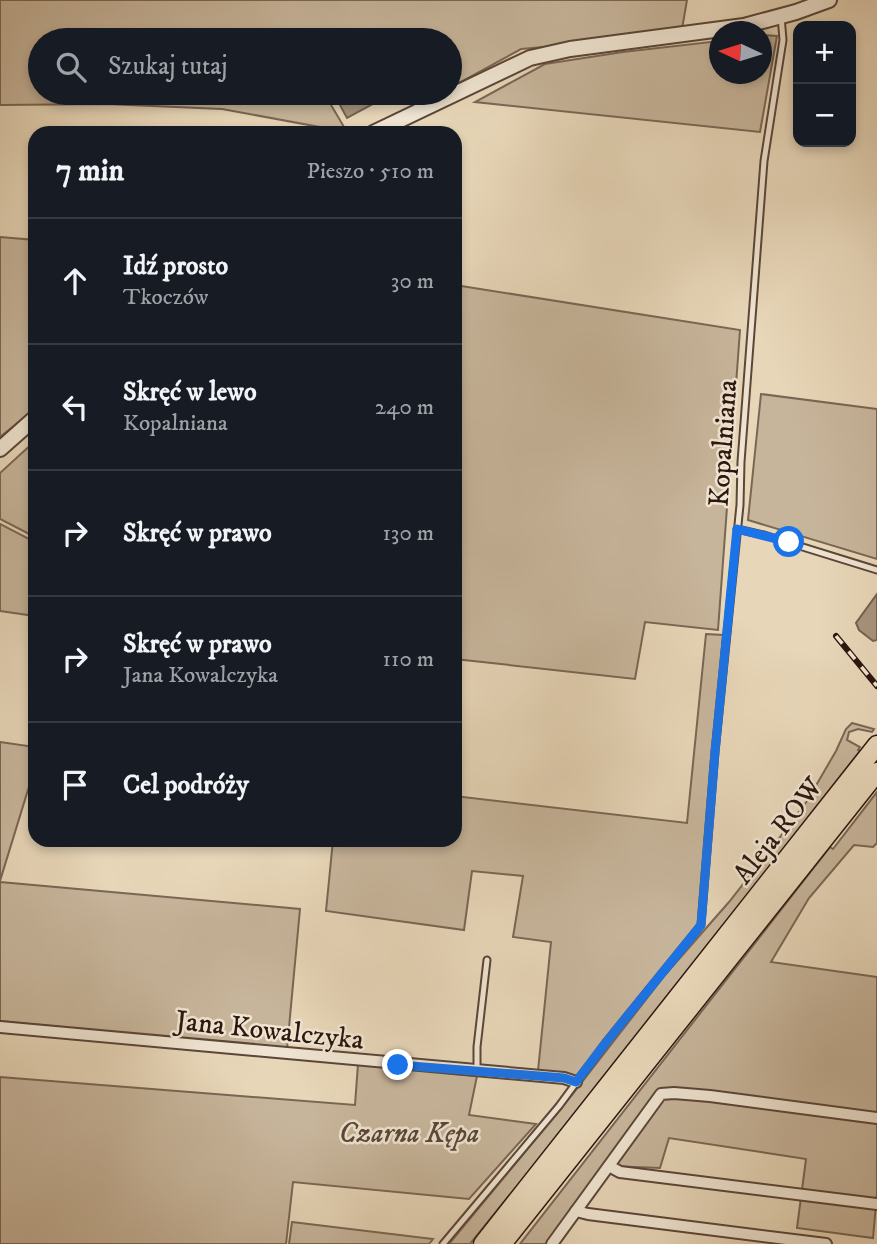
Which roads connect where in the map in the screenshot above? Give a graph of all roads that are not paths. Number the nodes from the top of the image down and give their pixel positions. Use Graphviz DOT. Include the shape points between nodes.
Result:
graph roads {
  1 [pos="829,0"];
  2 [pos="781,16"];
  3 [pos="462,90"];
  4 [pos="417,105"];
  5 [pos="430,105"];
  6 [pos="420,110"];
  7 [pos="387,126"];
  8 [pos="28,424"];
  9 [pos="0,449"];
  10 [pos="737,529"];
  11 [pos="877,570"];
  12 [pos="874,763"];
  13 [pos="488,960"];
  14 [pos="0,1027"];
  15 [pos="477,1070"];
  16 [pos="576,1082"];
  17 [pos="877,1118"];
  18 [pos="609,1166"];
  19 [pos="877,1204"];
  20 [pos="576,1211"];
  21 [pos="443,1244"];
  22 [pos="483,1244"];
  23 [pos="502,1244"];
  24 [pos="552,1244"];
  25 [pos="825,1244"];
  1 -- 2 [label="street"];
  2 -- 3 [label="street" via="735,28 550,53"];
  2 -- 10 [label="lane, Kopalniana" via="783,40 765,150 754,272"];
  4 -- 6 [label="lane"];
  5 -- 6 [label="street"];
  6 -- 7 [label="street"];
  8 -- 9 [label="street"];
  10 -- 11 [label="lane"];
  10 -- 16 [label="lane, Kopalniana" via="701,925"];
  12 -- 22 [label="main road, Aleja ROW"];
  12 -- 23 [label="main road, Aleja ROW"];
  13 -- 15 [label="lane"];
  14 -- 15 [label="street, Jana Kowalczyka"];
  15 -- 16 [label="street, Jana Kowalczyka"];
  16 -- 21 [label="lane"];
  17 -- 18 [label="street" via="661,1094"];
  18 -- 19 [label="street" via="620,1172"];
  18 -- 20 [label="street"];
  20 -- 24 [label="street"];
  20 -- 25 [label="street"];
}
